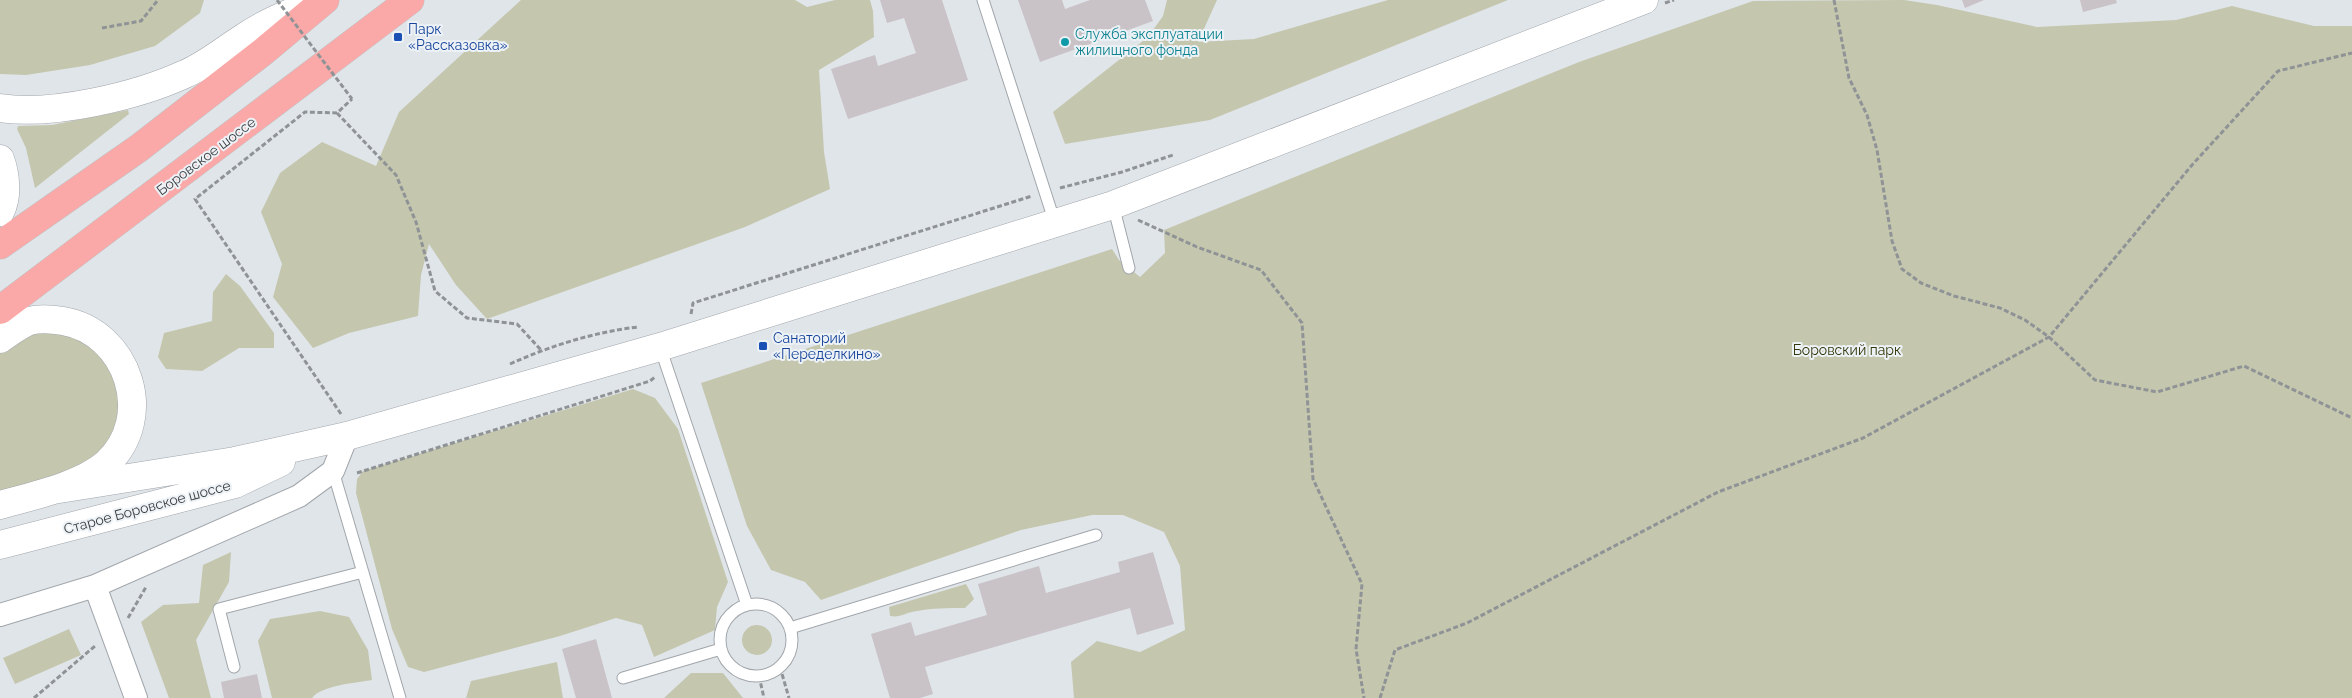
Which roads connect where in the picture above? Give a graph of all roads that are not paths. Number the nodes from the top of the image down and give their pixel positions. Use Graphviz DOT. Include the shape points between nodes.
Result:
graph roads {
  1 [pos="319,0"];
  2 [pos="325,0"];
  3 [pos="410,0"];
  4 [pos="983,0"];
  5 [pos="1644,0"];
  6 [pos="0,108"];
  7 [pos="0,158"];
  8 [pos="1121,211"];
  9 [pos="0,212"];
  10 [pos="1055,223"];
  11 [pos="0,245"];
  12 [pos="1129,268"];
  13 [pos="0,310"];
  14 [pos="0,339"];
  15 [pos="660,347"];
  16 [pos="347,423"];
  17 [pos="285,460"];
  18 [pos="336,481"];
  19 [pos="52,490"];
  20 [pos="0,505"];
  21 [pos="0,521"];
  22 [pos="1096,535"];
  23 [pos="0,545"];
  24 [pos="363,572"];
  25 [pos="95,586"];
  26 [pos="747,605"];
  27 [pos="0,615"];
  28 [pos="790,628"];
  29 [pos="721,648"];
  30 [pos="234,667"];
  31 [pos="623,678"];
  32 [pos="136,698"];
  33 [pos="400,698"];
  1 -- 6 [label="street" via="261,27 205,64 166,82 63,107"];
  2 -- 11 [label="main road" via="139,148"];
  3 -- 13 [label="main road, Боровское шоссе"];
  4 -- 10 [label="lane"];
  5 -- 8 [label="street"];
  7 -- 9 [label="street" via="5,181 4,203"];
  8 -- 10 [label="street"];
  8 -- 12 [label="lane"];
  10 -- 15 [label="street"];
  14 -- 19 [label="street" via="30,321 50,319 77,324 104,339 126,371 132,406 127,433 118,449 100,468"];
  15 -- 16 [label="street"];
  15 -- 26 [label="lane"];
  16 -- 17 [label="street, Старое Боровское шоссе"];
  16 -- 18 [label="street"];
  16 -- 19 [label="street" via="236,461"];
  17 -- 21 [label="street" via="105,493"];
  17 -- 23 [label="street, Старое Боровское шоссе" via="235,484"];
  18 -- 24 [label="lane"];
  18 -- 25 [label="street"];
  19 -- 20 [label="street"];
  22 -- 28 [label="lane"];
  24 -- 30 [label="lane" via="220,609"];
  24 -- 33 [label="lane"];
  25 -- 27 [label="street"];
  25 -- 32 [label="street"];
  26 -- 28 [label="lane" via="771,606 781,613"];
  26 -- 29 [label="lane" via="727,617 719,639"];
  28 -- 29 [label="lane" via="792,646 788,657 770,673 747,675 736,670 727,662"];
  29 -- 31 [label="lane"];
}
